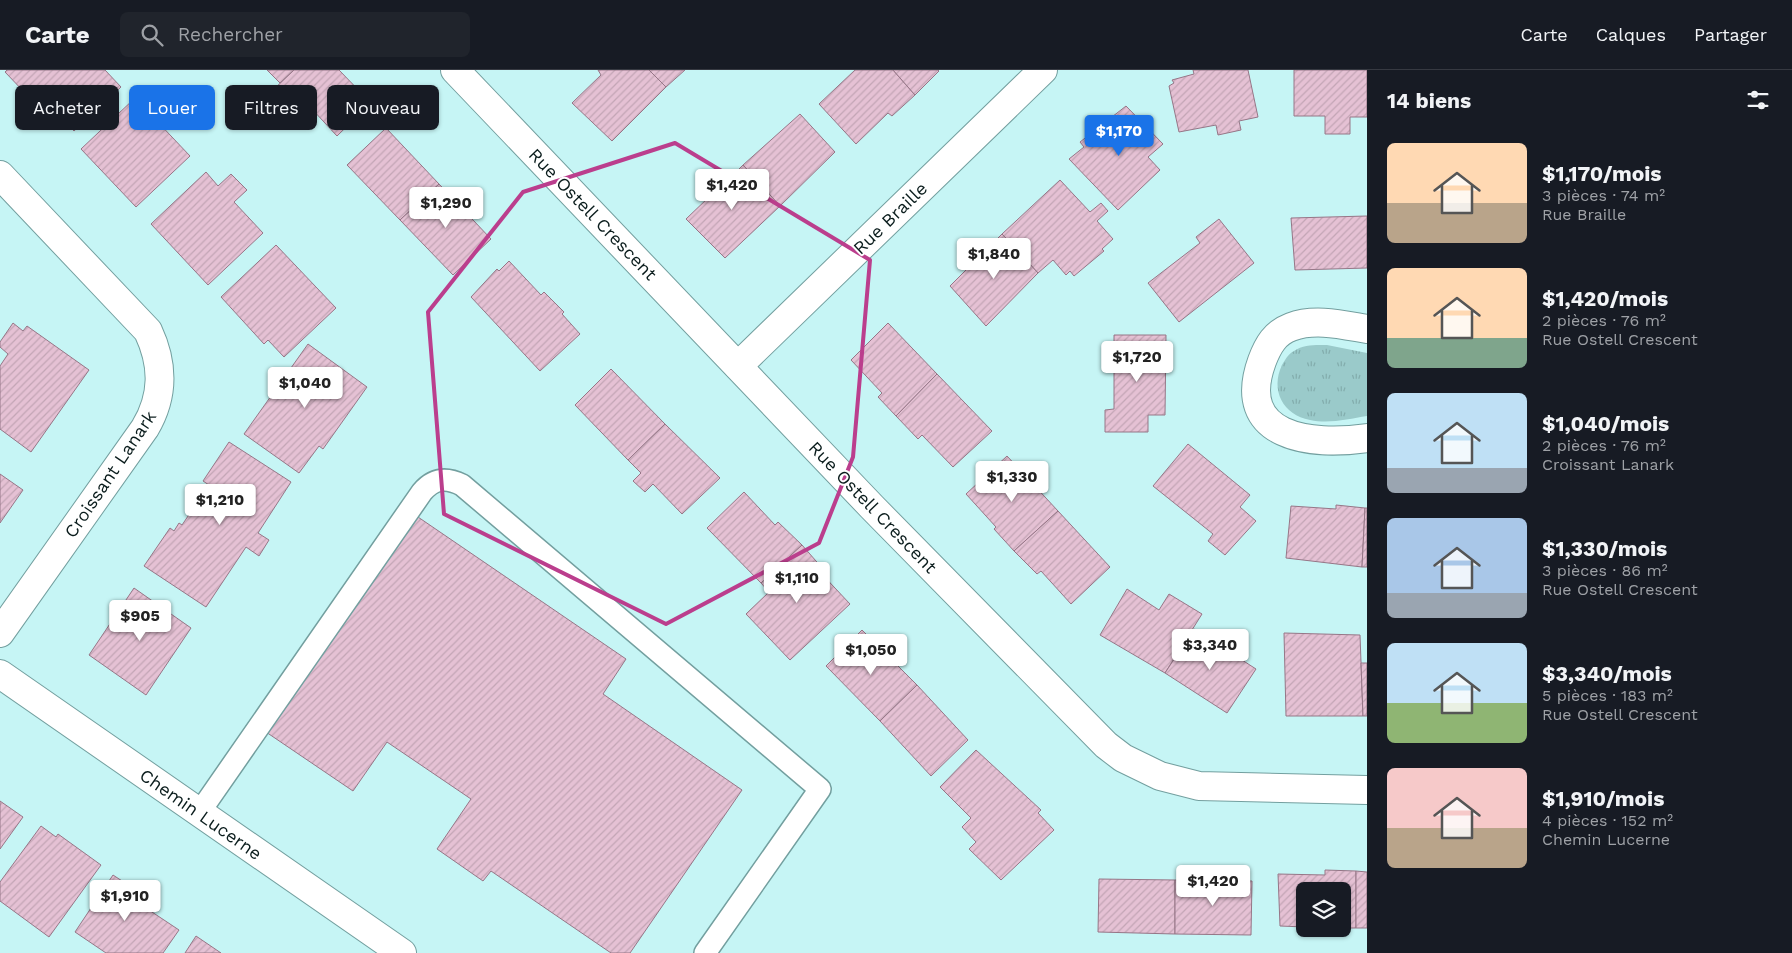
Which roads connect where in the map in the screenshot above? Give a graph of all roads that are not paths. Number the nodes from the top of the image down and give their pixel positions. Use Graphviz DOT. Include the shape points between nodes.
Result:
graph roads {
  1 [pos="1043,70"];
  2 [pos="465,73"];
  3 [pos="0,175"];
  4 [pos="1367,329"];
  5 [pos="738,366"];
  6 [pos="1367,438"];
  7 [pos="0,634"];
  8 [pos="0,674"];
  9 [pos="1367,790"];
  10 [pos="199,812"];
  11 [pos="402,953"];
  12 [pos="704,953"];
  1 -- 5 [label="street, Rue Braille"];
  2 -- 5 [label="street, Rue Ostell Crescent"];
  3 -- 7 [label="street, Croissant Lanark" via="148,331 157,354 160,382 157,406 146,428"];
  4 -- 6 [label="street" via="1317,323 1293,326 1273,339 1255,385 1261,413 1280,431 1310,440"];
  5 -- 9 [label="street, Rue Ostell Crescent" via="1091,731 1123,758 1160,776 1200,786"];
  8 -- 10 [label="street, Chemin Lucerne"];
  10 -- 11 [label="street, Chemin Lucerne"];
  10 -- 12 [label="lane" via="422,492 434,481 449,480 462,485 820,788"];
}
